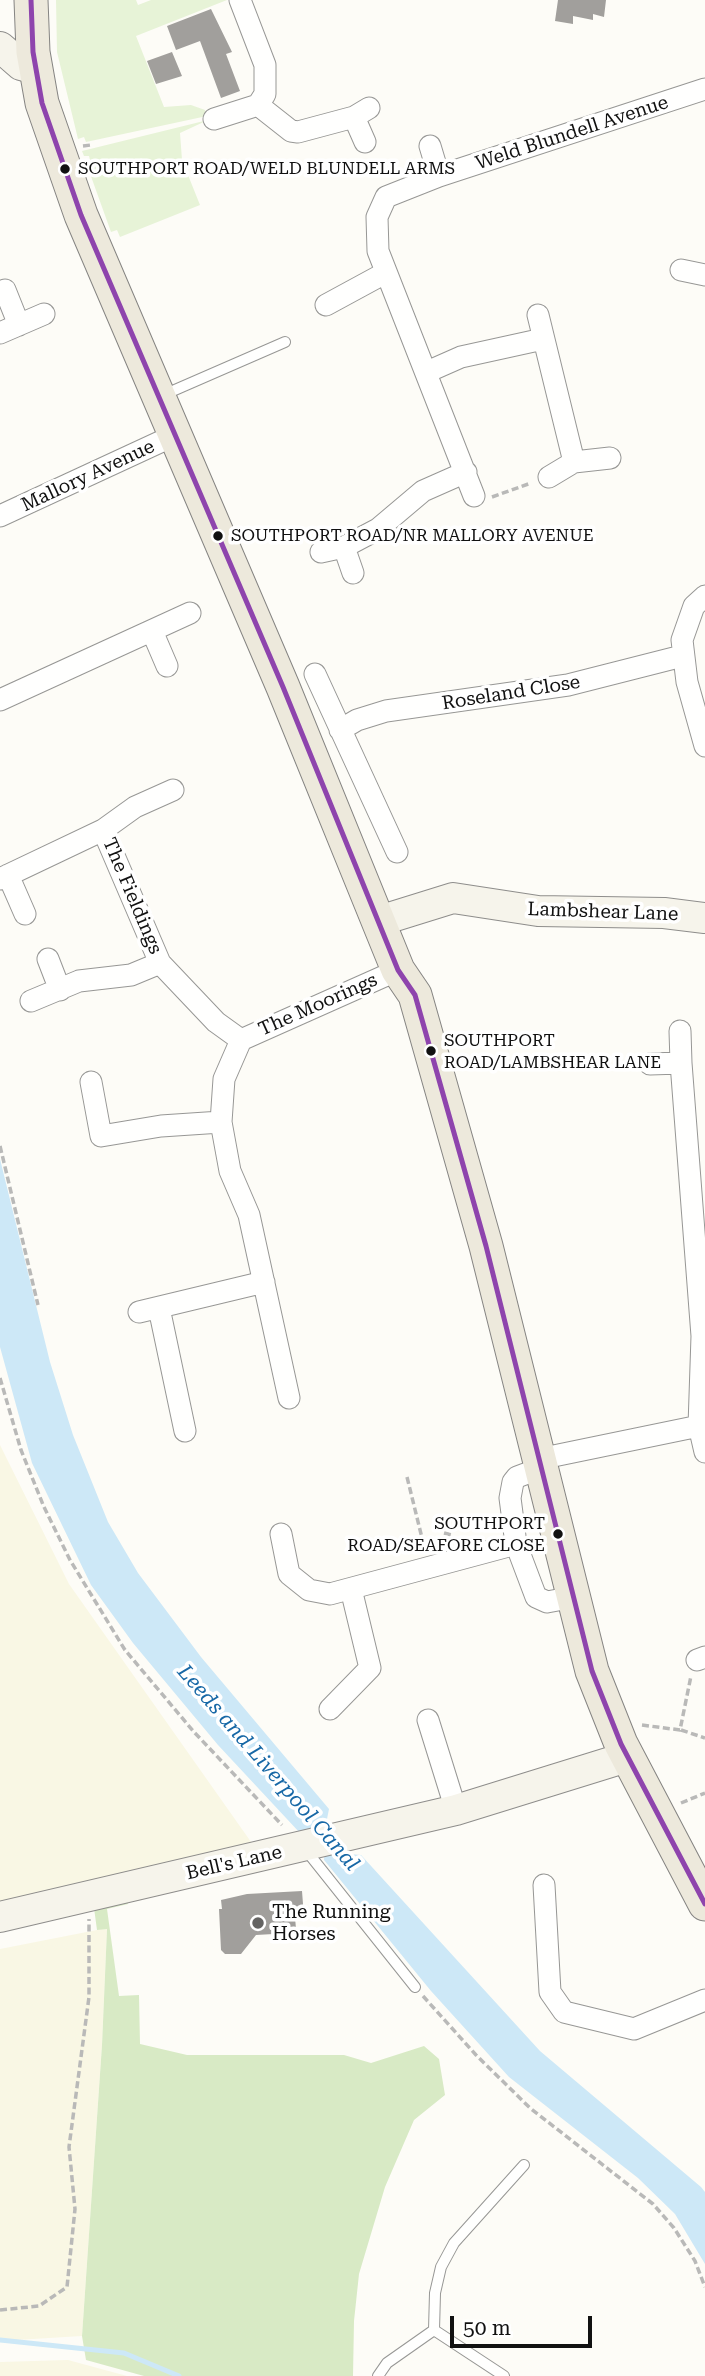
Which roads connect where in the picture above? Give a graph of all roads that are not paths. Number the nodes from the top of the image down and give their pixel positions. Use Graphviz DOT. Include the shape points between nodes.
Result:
graph roads {
  1 [pos="31,0"];
  2 [pos="240,0"];
  3 [pos="0,47"];
  4 [pos="36,69"];
  5 [pos="705,89"];
  6 [pos="258,105"];
  7 [pos="214,119"];
  8 [pos="365,142"];
  9 [pos="430,146"];
  10 [pos="439,176"];
  11 [pos="681,270"];
  12 [pos="385,273"];
  13 [pos="705,275"];
  14 [pos="5,290"];
  15 [pos="326,305"];
  16 [pos="44,314"];
  17 [pos="538,315"];
  18 [pos="10,329"];
  19 [pos="543,339"];
  20 [pos="285,342"];
  21 [pos="427,372"];
  22 [pos="159,397"];
  23 [pos="175,435"];
  24 [pos="610,458"];
  25 [pos="574,462"];
  26 [pos="466,472"];
  27 [pos="549,477"];
  28 [pos="482,497"];
  29 [pos="0,516"];
  30 [pos="344,547"];
  31 [pos="321,552"];
  32 [pos="353,573"];
  33 [pos="705,596"];
  34 [pos="190,613"];
  35 [pos="152,631"];
  36 [pos="682,656"];
  37 [pos="167,666"];
  38 [pos="315,674"];
  39 [pos="0,700"];
  40 [pos="340,730"];
  41 [pos="705,746"];
  42 [pos="173,790"];
  43 [pos="103,830"];
  44 [pos="397,852"];
  45 [pos="4,877"];
  46 [pos="25,914"];
  47 [pos="705,918"];
  48 [pos="379,921"];
  49 [pos="48,959"];
  50 [pos="160,963"];
  51 [pos="398,970"];
  52 [pos="60,990"];
  53 [pos="31,1002"];
  54 [pos="680,1031"];
  55 [pos="241,1040"];
  56 [pos="681,1063"];
  57 [pos="650,1064"];
  58 [pos="91,1082"];
  59 [pos="221,1122"];
  60 [pos="264,1282"];
  61 [pos="289,1398"];
  62 [pos="699,1426"];
  63 [pos="186,1431"];
  64 [pos="705,1452"];
  65 [pos="540,1464"];
  66 [pos="281,1535"];
  67 [pos="516,1544"];
  68 [pos="351,1588"];
  69 [pos="573,1597"];
  70 [pos="330,1709"];
  71 [pos="428,1720"];
  72 [pos="627,1757"];
  73 [pos="456,1810"];
  74 [pos="312,1845"];
  75 [pos="544,1885"];
  76 [pos="705,1904"];
  77 [pos="0,1917"];
  78 [pos="415,1987"];
  79 [pos="705,2000"];
  80 [pos="524,2165"];
  81 [pos="434,2330"];
  82 [pos="378,2376"];
  83 [pos="504,2376"];
  1 -- 4 [label="main road"];
  2 -- 6 [label="street" via="265,65 265,94"];
  3 -- 4 [label="street" via="21,65"];
  4 -- 22 [label="main road" via="65,173"];
  5 -- 10 [label="street, Weld Blundell Avenue"];
  6 -- 7 [label="street"];
  6 -- 8 [label="street" via="298,132 362,113"];
  9 -- 10 [label="street"];
  10 -- 12 [label="street, Weld Blundell Avenue" via="394,191 380,205 376,234"];
  11 -- 13 [label="street"];
  12 -- 15 [label="street"];
  12 -- 21 [label="street, Weld Blundell Avenue"];
  14 -- 18 [label="street"];
  16 -- 18 [label="street"];
  17 -- 19 [label="street"];
  19 -- 21 [label="street" via="461,357"];
  19 -- 25 [label="street"];
  20 -- 22 [label="lane"];
  21 -- 26 [label="street, Weld Blundell Avenue"];
  22 -- 23 [label="main road"];
  23 -- 29 [label="street, Mallory Avenue"];
  23 -- 48 [label="main road"];
  24 -- 25 [label="street"];
  25 -- 27 [label="street"];
  26 -- 28 [label="street, Weld Blundell Avenue"];
  26 -- 30 [label="street" via="423,491 378,529"];
  30 -- 31 [label="street"];
  30 -- 32 [label="street"];
  33 -- 36 [label="street" via="686,622"];
  34 -- 35 [label="street"];
  35 -- 37 [label="street"];
  35 -- 39 [label="street"];
  36 -- 40 [label="street, Roseland Close" via="568,685 386,711"];
  36 -- 41 [label="street"];
  38 -- 40 [label="street"];
  40 -- 44 [label="street"];
  42 -- 43 [label="street, The Fieldings" via="135,807"];
  43 -- 45 [label="street, The Fieldings"];
  43 -- 50 [label="street, The Fieldings"];
  45 -- 46 [label="street, The Fieldings"];
  47 -- 48 [label="street, Lambshear Lane" via="538,911 453,898"];
  48 -- 51 [label="main road"];
  49 -- 52 [label="street"];
  50 -- 52 [label="street, The Fieldings" via="131,975 79,981"];
  50 -- 55 [label="street, The Fieldings" via="216,1022"];
  51 -- 55 [label="street, The Moorings"];
  51 -- 65 [label="main road" via="415,995 486,1246"];
  52 -- 53 [label="street, The Fieldings"];
  54 -- 56 [label="street"];
  55 -- 59 [label="street, The Moorings" via="224,1079"];
  56 -- 57 [label="street"];
  56 -- 62 [label="street" via="702,1336"];
  58 -- 59 [label="street" via="101,1136"];
  59 -- 60 [label="street, The Moorings" via="230,1171 249,1215"];
  60 -- 61 [label="street, The Moorings"];
  60 -- 63 [label="street" via="149,1310"];
  62 -- 64 [label="street"];
  62 -- 65 [label="street"];
  65 -- 67 [label="street" via="513,1482 510,1498"];
  65 -- 69 [label="main road"];
  66 -- 68 [label="street" via="289,1574 309,1590 330,1594"];
  67 -- 68 [label="street"];
  67 -- 69 [label="street" via="537,1597 547,1602"];
  68 -- 70 [label="street" via="370,1668"];
  69 -- 72 [label="main road" via="592,1671"];
  71 -- 73 [label="street"];
  72 -- 73 [label="street, Bell's Lane"];
  72 -- 76 [label="main road"];
  73 -- 74 [label="street, Bell's Lane"];
  74 -- 77 [label="street, Bell's Lane"];
  74 -- 78 [label="lane"];
  75 -- 79 [label="street" via="550,1992 564,2012 634,2029"];
  80 -- 81 [label="lane" via="454,2243 441,2267 435,2293"];
  81 -- 82 [label="lane" via="387,2363"];
  81 -- 83 [label="lane"];
}
